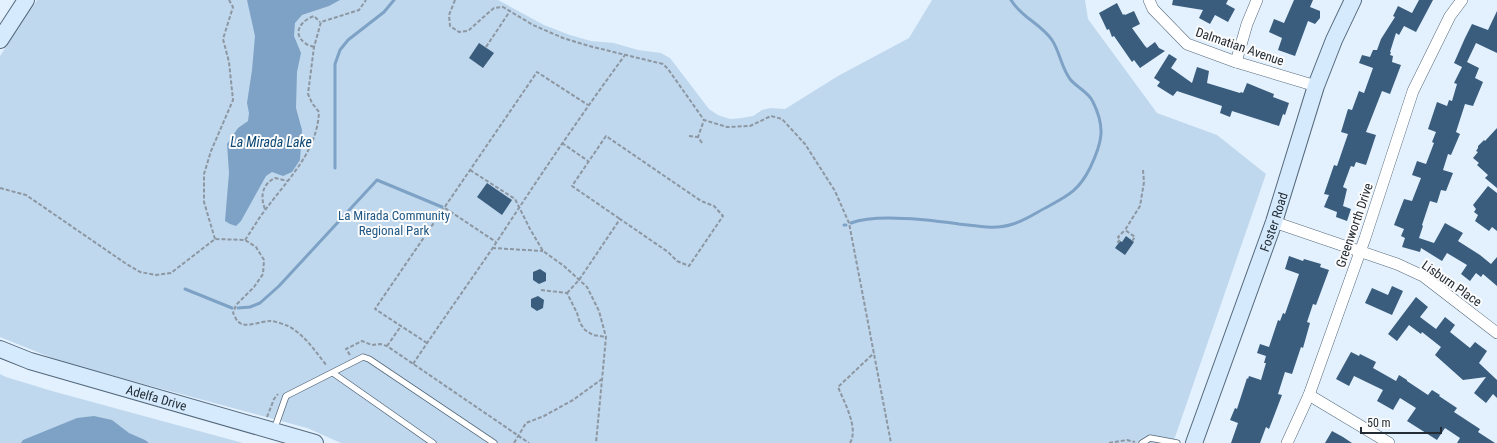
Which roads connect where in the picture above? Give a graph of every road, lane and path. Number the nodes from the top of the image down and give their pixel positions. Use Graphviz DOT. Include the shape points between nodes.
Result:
graph roads {
  1 [pos="26,0"];
  2 [pos="229,0"];
  3 [pos="366,0"];
  4 [pos="455,0"];
  5 [pos="1149,0"];
  6 [pos="1257,0"];
  7 [pos="1353,0"];
  8 [pos="1462,0"];
  9 [pos="510,11"];
  10 [pos="320,22"];
  11 [pos="0,40"];
  12 [pos="314,47"];
  13 [pos="486,47"];
  14 [pos="625,55"];
  15 [pos="1236,62"];
  16 [pos="1316,86"];
  17 [pos="588,106"];
  18 [pos="704,120"];
  19 [pos="689,136"];
  20 [pos="698,137"];
  21 [pos="702,143"];
  22 [pos="562,144"];
  23 [pos="588,161"];
  24 [pos="470,170"];
  25 [pos="1143,170"];
  26 [pos="288,181"];
  27 [pos="0,188"];
  28 [pos="519,206"];
  29 [pos="445,208"];
  30 [pos="266,209"];
  31 [pos="620,220"];
  32 [pos="1274,222"];
  33 [pos="1125,230"];
  34 [pos="215,239"];
  35 [pos="245,240"];
  36 [pos="1132,241"];
  37 [pos="496,242"];
  38 [pos="1119,243"];
  39 [pos="492,248"];
  40 [pos="543,251"];
  41 [pos="1360,251"];
  42 [pos="579,280"];
  43 [pos="541,290"];
  44 [pos="568,293"];
  45 [pos="401,326"];
  46 [pos="1497,332"];
  47 [pos="606,337"];
  48 [pos="427,343"];
  49 [pos="387,346"];
  50 [pos="0,349"];
  51 [pos="874,352"];
  52 [pos="351,357"];
  53 [pos="413,364"];
  54 [pos="334,365"];
  55 [pos="333,372"];
  56 [pos="602,379"];
  57 [pos="279,392"];
  58 [pos="1309,395"];
  59 [pos="269,429"];
  60 [pos="519,436"];
  61 [pos="1127,440"];
  62 [pos="315,443"];
  63 [pos="433,443"];
  64 [pos="494,443"];
  65 [pos="514,443"];
  66 [pos="530,443"];
  67 [pos="596,443"];
  68 [pos="850,443"];
  69 [pos="891,443"];
  70 [pos="1109,443"];
  71 [pos="1126,443"];
  72 [pos="1138,443"];
  73 [pos="1142,443"];
  74 [pos="1177,443"];
  75 [pos="1194,443"];
  76 [pos="1287,443"];
  77 [pos="1389,443"];
  1 -- 11 [label="street"];
  2 -- 34 [label="path" via="233,7 223,39 229,62 233,100 204,174 204,202"];
  3 -- 10 [label="path" via="359,10"];
  4 -- 9 [label="path" via="449,15 450,26 460,32 468,32 494,8 503,7"];
  5 -- 15 [label="street, Dalmatian Avenue" via="1153,9 1187,44"];
  6 -- 15 [label="street" via="1246,24"];
  7 -- 16 [label="street, Foster Road"];
  8 -- 41 [label="street, Greenworth Drive" via="1450,16 1413,91"];
  9 -- 13 [label="path"];
  9 -- 14 [label="path" via="533,25 563,38"];
  10 -- 12 [label="path"];
  10 -- 12 [label="path" via="314,16 302,22 299,29 300,38"];
  12 -- 26 [label="path" via="308,94 319,112 319,126 310,148"];
  14 -- 17 [label="path"];
  14 -- 18 [label="path" via="663,64"];
  15 -- 16 [label="street, Dalmatian Avenue"];
  16 -- 32 [label="street, Foster Road"];
  17 -- 22 [label="path"];
  17 -- 24 [label="path" via="537,72"];
  18 -- 20 [label="path"];
  18 -- 51 [label="path" via="727,127 750,126 771,116 782,119 805,144 835,191 849,223"];
  19 -- 20 [label="path"];
  20 -- 21 [label="path"];
  22 -- 23 [label="path"];
  22 -- 28 [label="path"];
  23 -- 31 [label="path" via="572,186"];
  23 -- 31 [label="path" via="606,136 701,201 714,206 723,216 689,266"];
  24 -- 28 [label="path" via="515,199"];
  24 -- 29 [label="path"];
  25 -- 33 [label="path" via="1140,206"];
  26 -- 30 [label="path"];
  26 -- 30 [label="path" via="275,178 268,181 262,193 262,202"];
  27 -- 34 [label="path" via="26,195 140,272 156,275 171,273"];
  28 -- 37 [label="path"];
  28 -- 40 [label="path"];
  29 -- 37 [label="path"];
  29 -- 45 [label="path" via="375,309"];
  30 -- 35 [label="path"];
  31 -- 42 [label="path"];
  32 -- 41 [label="street, Lisburn Place"];
  32 -- 75 [label="street, Foster Road"];
  33 -- 36 [label="path" via="1135,237"];
  33 -- 38 [label="path" via="1118,237"];
  34 -- 35 [label="path"];
  35 -- 54 [label="path" via="256,247 264,260 263,274 236,305 233,312 236,319 240,324 246,325 272,321 287,325 303,336 328,367"];
  37 -- 39 [label="path"];
  39 -- 40 [label="path"];
  39 -- 48 [label="path"];
  40 -- 42 [label="path"];
  41 -- 46 [label="street, Lisburn Place" via="1423,276"];
  41 -- 58 [label="street, Greenworth Drive"];
  42 -- 44 [label="path"];
  42 -- 47 [label="path" via="587,288 599,311"];
  43 -- 44 [label="path"];
  44 -- 47 [label="path" via="580,323 586,330 593,335"];
  45 -- 48 [label="path"];
  45 -- 49 [label="path"];
  47 -- 56 [label="path"];
  48 -- 53 [label="path"];
  49 -- 52 [label="path" via="362,341 346,349"];
  49 -- 53 [label="path"];
  50 -- 59 [label="street, Adelfa Drive" via="30,361"];
  51 -- 68 [label="path" via="838,387 854,427"];
  51 -- 69 [label="path"];
  53 -- 60 [label="path"];
  55 -- 59 [label="lane" via="286,396"];
  55 -- 63 [label="lane"];
  55 -- 64 [label="lane" via="363,357 369,359"];
  56 -- 60 [label="path" via="573,400 526,423"];
  56 -- 67 [label="path"];
  57 -- 59 [label="path" via="274,399"];
  58 -- 76 [label="street, Greenworth Drive"];
  58 -- 77 [label="street"];
  59 -- 62 [label="street, Adelfa Drive"];
  60 -- 65 [label="path"];
  60 -- 66 [label="path"];
  61 -- 70 [label="path"];
  61 -- 71 [label="path"];
  61 -- 72 [label="path"];
  73 -- 74 [label="lane" via="1150,438"];
}
